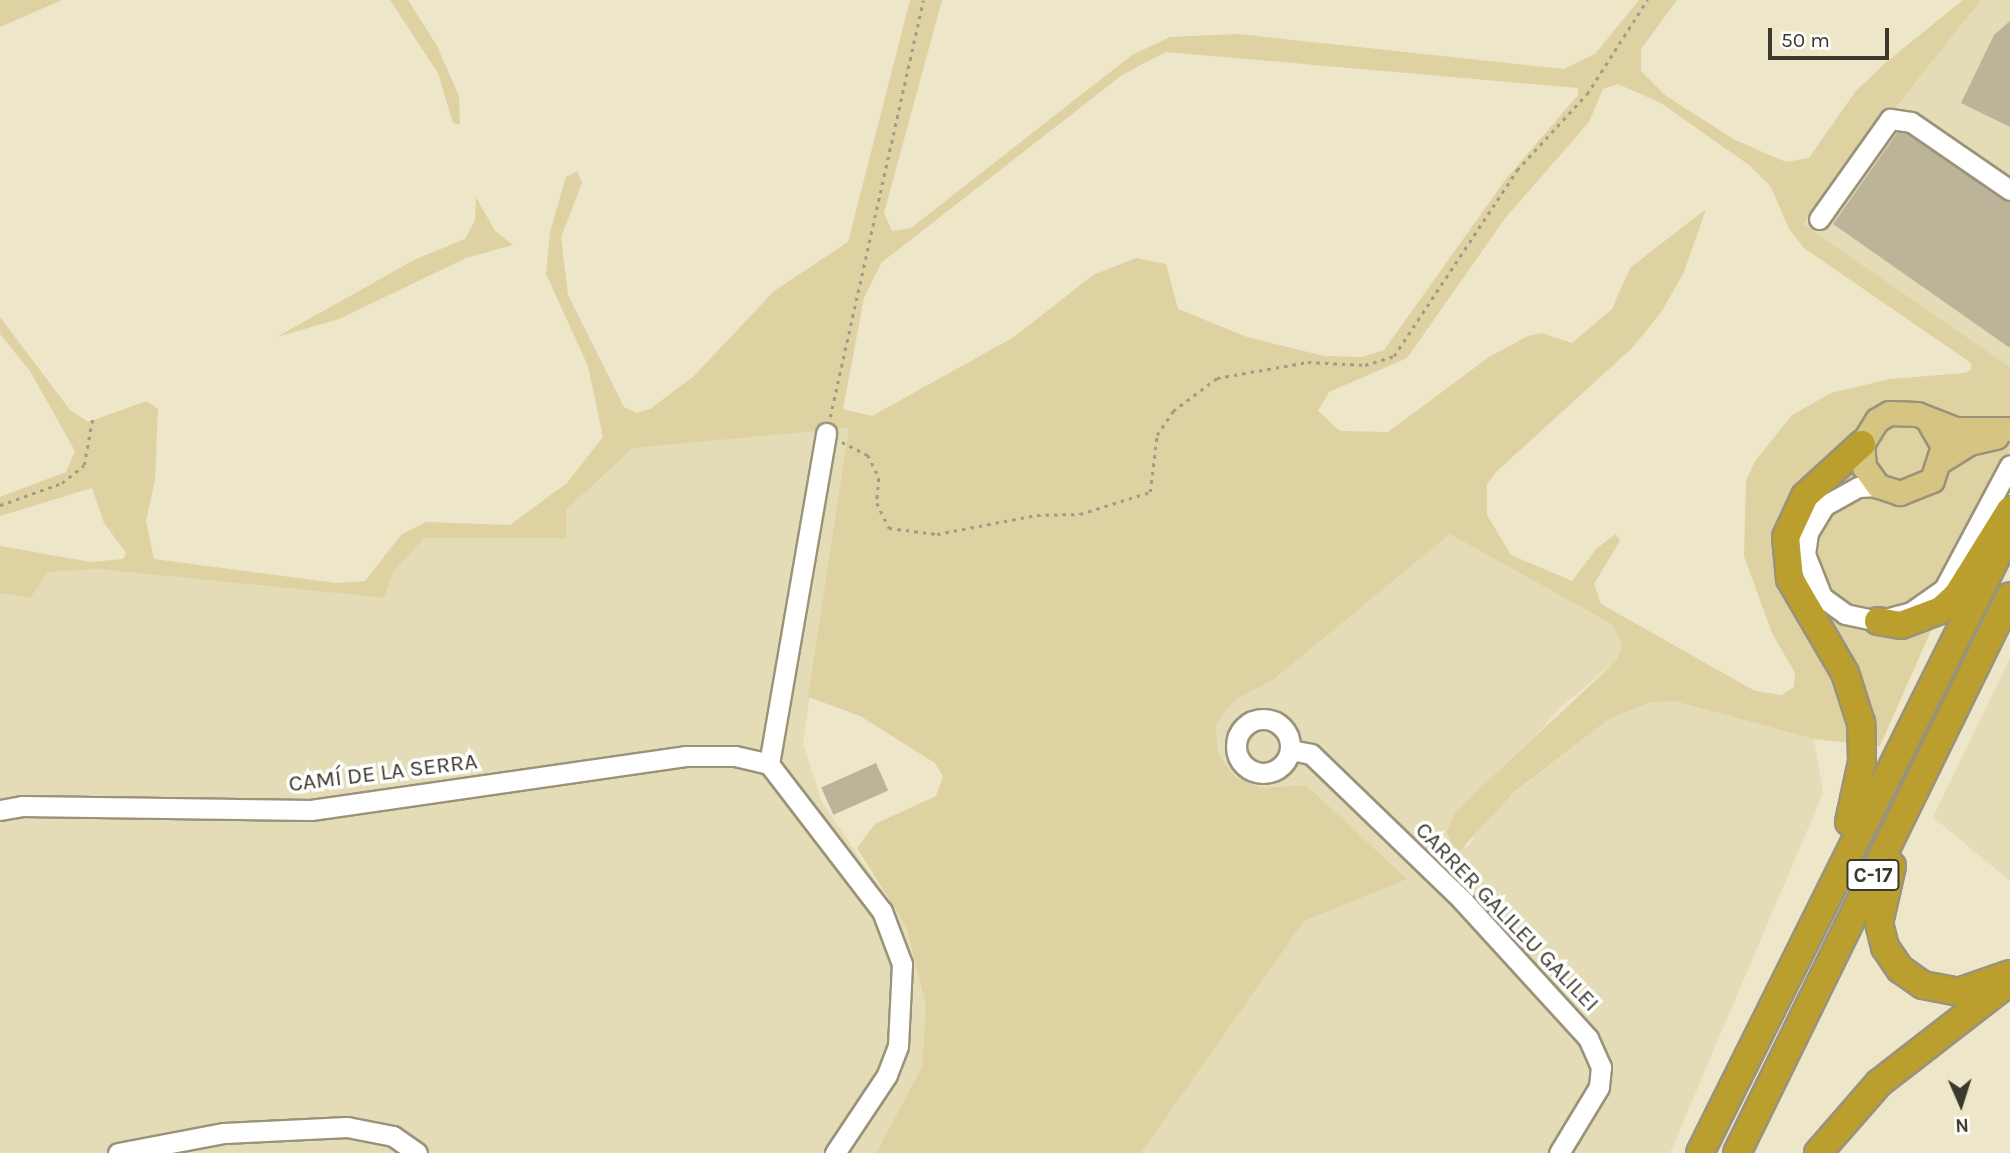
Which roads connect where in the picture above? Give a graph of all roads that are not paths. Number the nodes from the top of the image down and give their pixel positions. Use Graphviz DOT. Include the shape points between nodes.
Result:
graph roads {
  1 [pos="2010,190"];
  2 [pos="1819,219"];
  3 [pos="1929,422"];
  4 [pos="2010,432"];
  5 [pos="827,433"];
  6 [pos="1862,444"];
  7 [pos="1942,460"];
  8 [pos="2010,465"];
  9 [pos="1878,486"];
  10 [pos="1999,509"];
  11 [pos="2010,530"];
  12 [pos="2010,596"];
  13 [pos="1878,621"];
  14 [pos="2010,624"];
  15 [pos="1291,750"];
  16 [pos="769,764"];
  17 [pos="0,810"];
  18 [pos="1834,874"];
  19 [pos="2010,974"];
  20 [pos="2010,982"];
  21 [pos="1724,1102"];
  22 [pos="118,1153"];
  23 [pos="417,1153"];
  24 [pos="835,1153"];
  25 [pos="1559,1153"];
  26 [pos="1687,1153"];
  27 [pos="1700,1153"];
  28 [pos="1737,1153"];
  29 [pos="1818,1153"];
  1 -- 2 [label="street" via="1910,122 1890,119"];
  3 -- 4 [label="main road"];
  3 -- 6 [label="main road" via="1917,414 1889,413 1877,420"];
  3 -- 7 [label="main road" via="1942,446"];
  4 -- 7 [label="main road" via="1969,443"];
  5 -- 16 [label="street"];
  6 -- 9 [label="main road" via="1864,467"];
  6 -- 18 [label="highway" via="1805,496 1786,537 1790,579 1845,673 1860,723 1859,785"];
  7 -- 9 [label="main road" via="1932,480 1912,492"];
  8 -- 10 [label="street"];
  9 -- 13 [label="street" via="1858,487 1824,506 1808,533 1805,554 1822,597 1844,614"];
  10 -- 13 [label="highway" via="1957,595 1941,610 1901,625"];
  11 -- 18 [label="highway, C-17"];
  12 -- 28 [label="highway, C-17"];
  14 -- 19 [label="highway" via="1893,863 1879,923 1885,947 1900,969 1923,985 1958,992"];
  15 -- 25 [label="street, CARRER GALILEU GALILEI" via="1311,754 1433,872 1588,1038 1601,1068 1599,1087 1587,1115"];
  16 -- 17 [label="street, CAMÍ DE LA SERRA" via="735,756 685,756 311,810 22,806"];
  16 -- 24 [label="street" via="882,911 902,964 898,1046 887,1075"];
  18 -- 21 [label="highway, C-17"];
  20 -- 29 [label="highway" via="1897,1067"];
  21 -- 26 [label="highway"];
  21 -- 27 [label="highway, C-17"];
  22 -- 23 [label="street" via="224,1133 347,1127 393,1136"];
}
